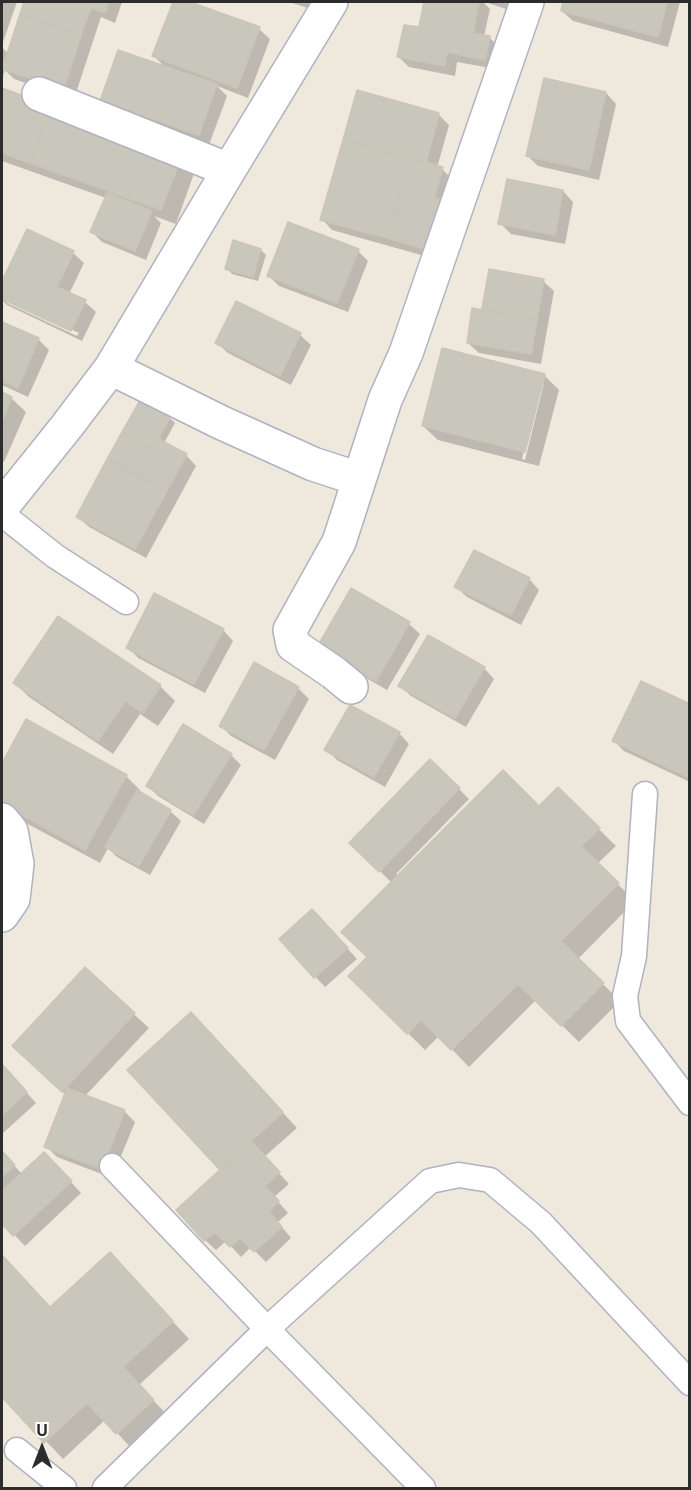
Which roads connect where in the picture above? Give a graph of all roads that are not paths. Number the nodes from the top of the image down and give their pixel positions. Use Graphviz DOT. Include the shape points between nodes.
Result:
graph roads {
  1 [pos="332,2"];
  2 [pos="527,2"];
  3 [pos="39,94"];
  4 [pos="229,170"];
  5 [pos="111,368"];
  6 [pos="359,479"];
  7 [pos="2,507"];
  8 [pos="2,514"];
  9 [pos="126,602"];
  10 [pos="351,687"];
  11 [pos="645,794"];
  12 [pos="2,820"];
  13 [pos="2,915"];
  14 [pos="690,1103"];
  15 [pos="112,1166"];
  16 [pos="267,1329"];
  17 [pos="690,1383"];
  18 [pos="16,1450"];
  19 [pos="64,1488"];
  20 [pos="105,1488"];
  21 [pos="423,1488"];
  1 -- 4 [label="street"];
  2 -- 6 [label="street"];
  3 -- 4 [label="street"];
  4 -- 5 [label="street"];
  5 -- 6 [label="street" via="313,464"];
  5 -- 7 [label="street"];
  6 -- 10 [label="street" via="339,542 290,630 292,645"];
  8 -- 9 [label="lane" via="55,556"];
  11 -- 14 [label="lane" via="634,956 625,996 628,1021"];
  12 -- 13 [label="street" via="11,831 16,864 13,899"];
  15 -- 16 [label="lane"];
  16 -- 17 [label="lane" via="430,1181 459,1175 490,1180 541,1223"];
  16 -- 20 [label="lane"];
  16 -- 21 [label="lane"];
  18 -- 19 [label="lane"];
}
